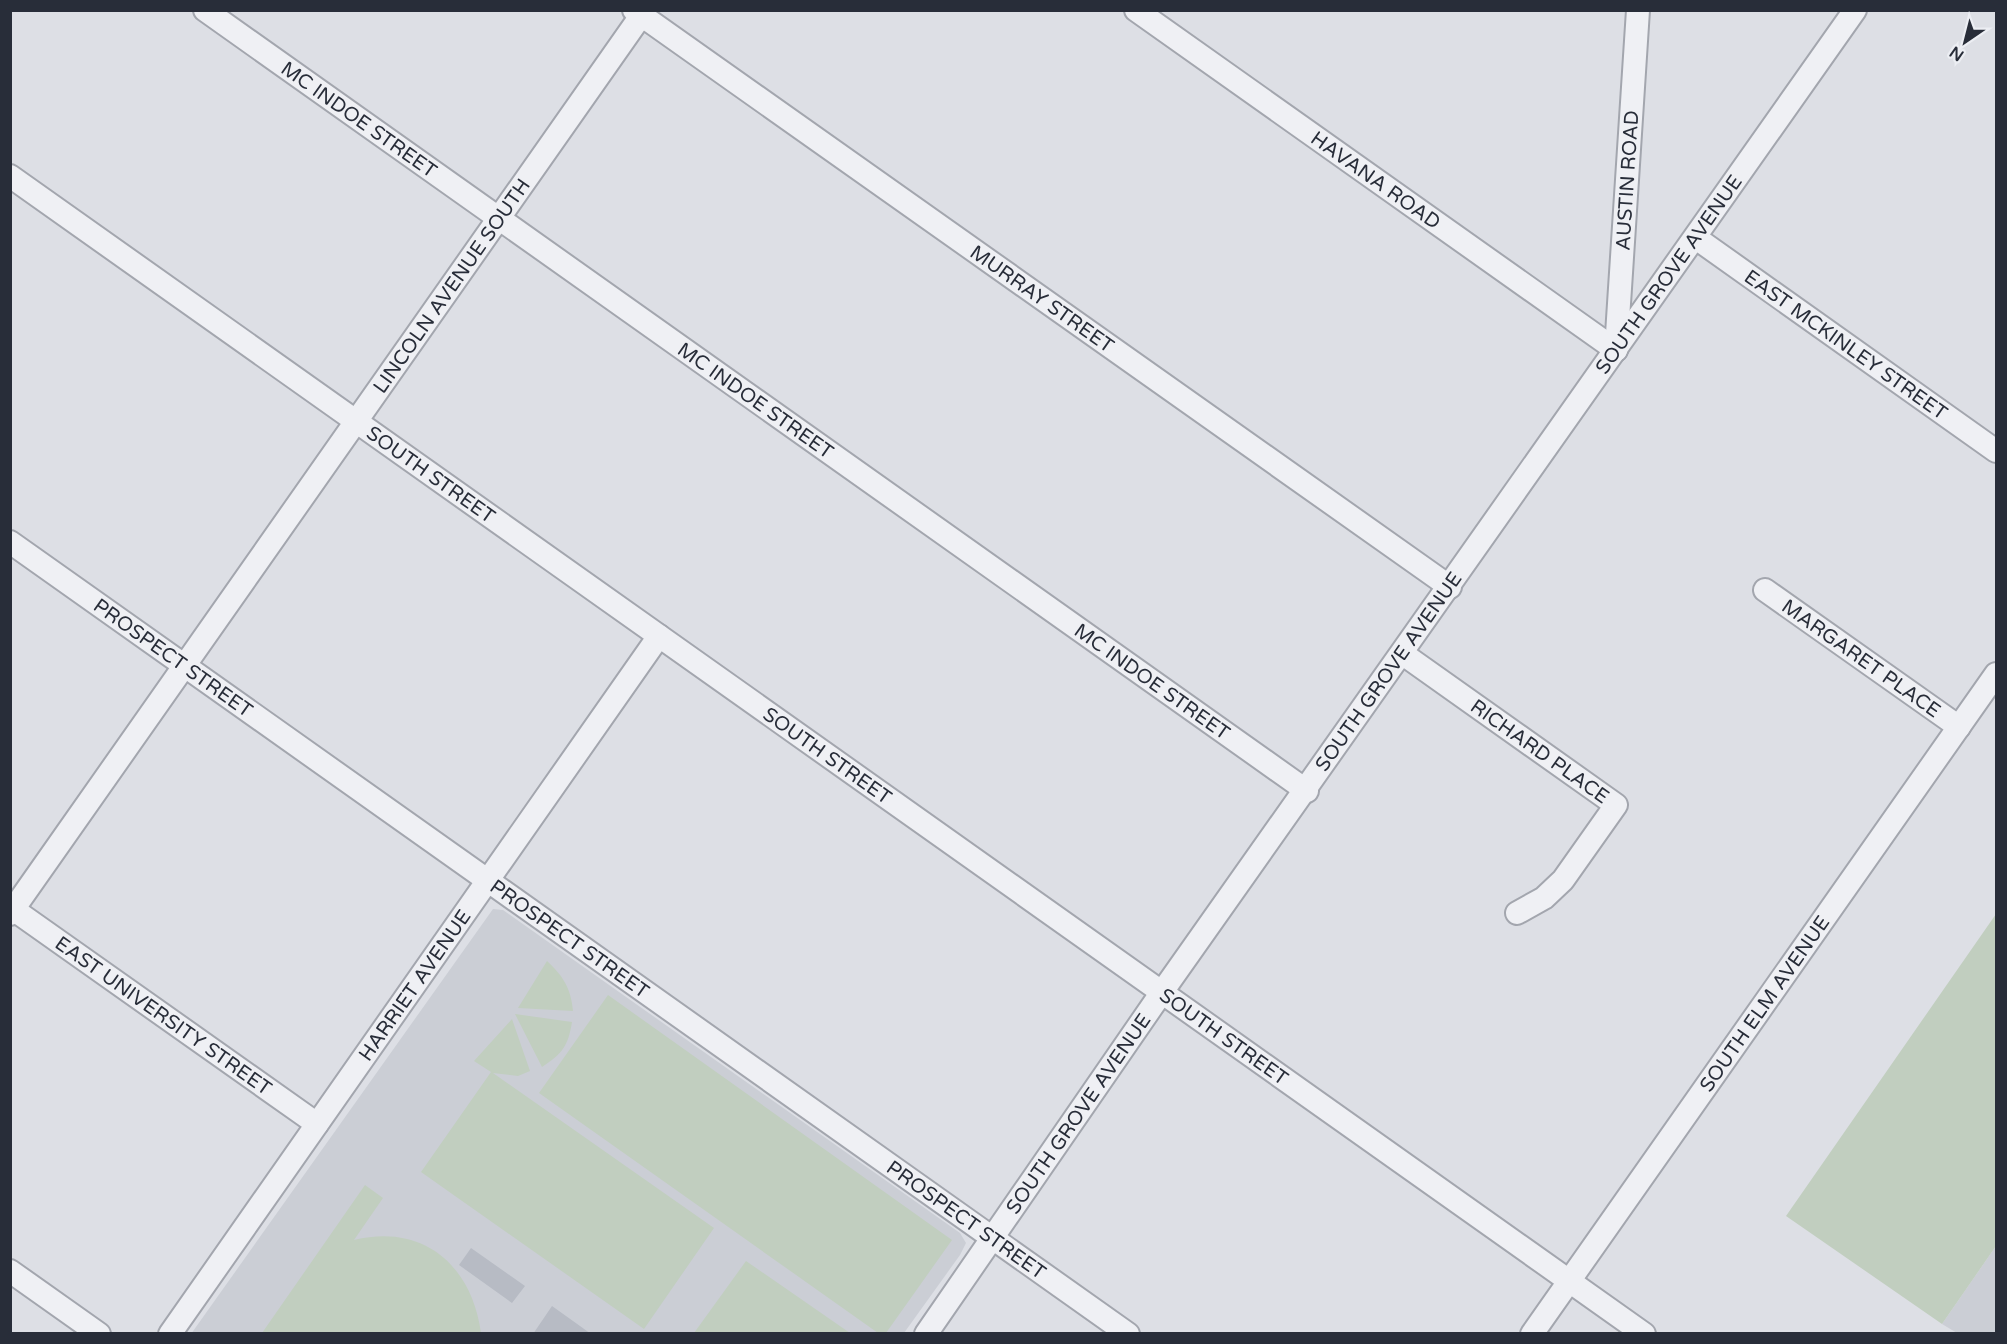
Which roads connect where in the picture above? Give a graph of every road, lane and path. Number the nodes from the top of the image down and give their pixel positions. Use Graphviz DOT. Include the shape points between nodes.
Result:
graph roads {
  1 [pos="206,10"];
  2 [pos="1136,10"];
  3 [pos="1638,10"];
  4 [pos="1855,10"];
  5 [pos="640,12"];
  6 [pos="10,176"];
  7 [pos="499,219"];
  8 [pos="1696,238"];
  9 [pos="1616,350"];
  10 [pos="357,421"];
  11 [pos="1996,452"];
  12 [pos="10,543"];
  13 [pos="1450,587"];
  14 [pos="1766,590"];
  15 [pos="659,636"];
  16 [pos="1403,654"];
  17 [pos="184,666"];
  18 [pos="1996,674"];
  19 [pos="1959,727"];
  20 [pos="1307,791"];
  21 [pos="488,881"];
  22 [pos="12,910"];
  23 [pos="1517,913"];
  24 [pos="1162,992"];
  25 [pos="317,1124"];
  26 [pos="993,1238"];
  27 [pos="10,1271"];
  28 [pos="1569,1281"];
  29 [pos="99,1334"];
  30 [pos="170,1334"];
  31 [pos="926,1334"];
  32 [pos="1128,1334"];
  33 [pos="1532,1334"];
  34 [pos="1644,1334"];
  1 -- 7 [label="street, MC INDOE STREET"];
  2 -- 9 [label="street, HAVANA ROAD"];
  3 -- 9 [label="street, AUSTIN ROAD"];
  4 -- 8 [label="street, SOUTH GROVE AVENUE"];
  5 -- 7 [label="street, LINCOLN AVENUE SOUTH"];
  5 -- 13 [label="street, MURRAY STREET"];
  6 -- 10 [label="street, SOUTH STREET"];
  7 -- 10 [label="street, LINCOLN AVENUE SOUTH"];
  7 -- 20 [label="street, MC INDOE STREET"];
  8 -- 9 [label="street, SOUTH GROVE AVENUE"];
  8 -- 11 [label="street, EAST MCKINLEY STREET"];
  9 -- 13 [label="street, SOUTH GROVE AVENUE"];
  10 -- 15 [label="street, SOUTH STREET"];
  10 -- 17 [label="street, LINCOLN AVENUE SOUTH"];
  12 -- 17 [label="street, PROSPECT STREET"];
  13 -- 16 [label="street, SOUTH GROVE AVENUE"];
  14 -- 19 [label="street, MARGARET PLACE"];
  15 -- 21 [label="street, HARRIET AVENUE"];
  15 -- 24 [label="street, SOUTH STREET"];
  16 -- 20 [label="street, SOUTH GROVE AVENUE"];
  16 -- 23 [label="street, RICHARD PLACE" via="1616,805 1563,880 1544,898"];
  17 -- 21 [label="street, PROSPECT STREET"];
  17 -- 22 [label="street, LINCOLN AVENUE SOUTH"];
  18 -- 19 [label="street, SOUTH ELM AVENUE"];
  19 -- 28 [label="street, SOUTH ELM AVENUE"];
  20 -- 24 [label="street, SOUTH GROVE AVENUE"];
  21 -- 25 [label="street, HARRIET AVENUE"];
  21 -- 26 [label="street, PROSPECT STREET"];
  22 -- 25 [label="street, EAST UNIVERSITY STREET"];
  24 -- 26 [label="street, SOUTH GROVE AVENUE"];
  24 -- 28 [label="street, SOUTH STREET"];
  25 -- 30 [label="street, HARRIET AVENUE"];
  26 -- 31 [label="street, SOUTH GROVE AVENUE"];
  26 -- 32 [label="street, PROSPECT STREET"];
  27 -- 29 [label="street"];
  28 -- 33 [label="street, SOUTH ELM AVENUE"];
  28 -- 34 [label="street, SOUTH STREET"];
}
